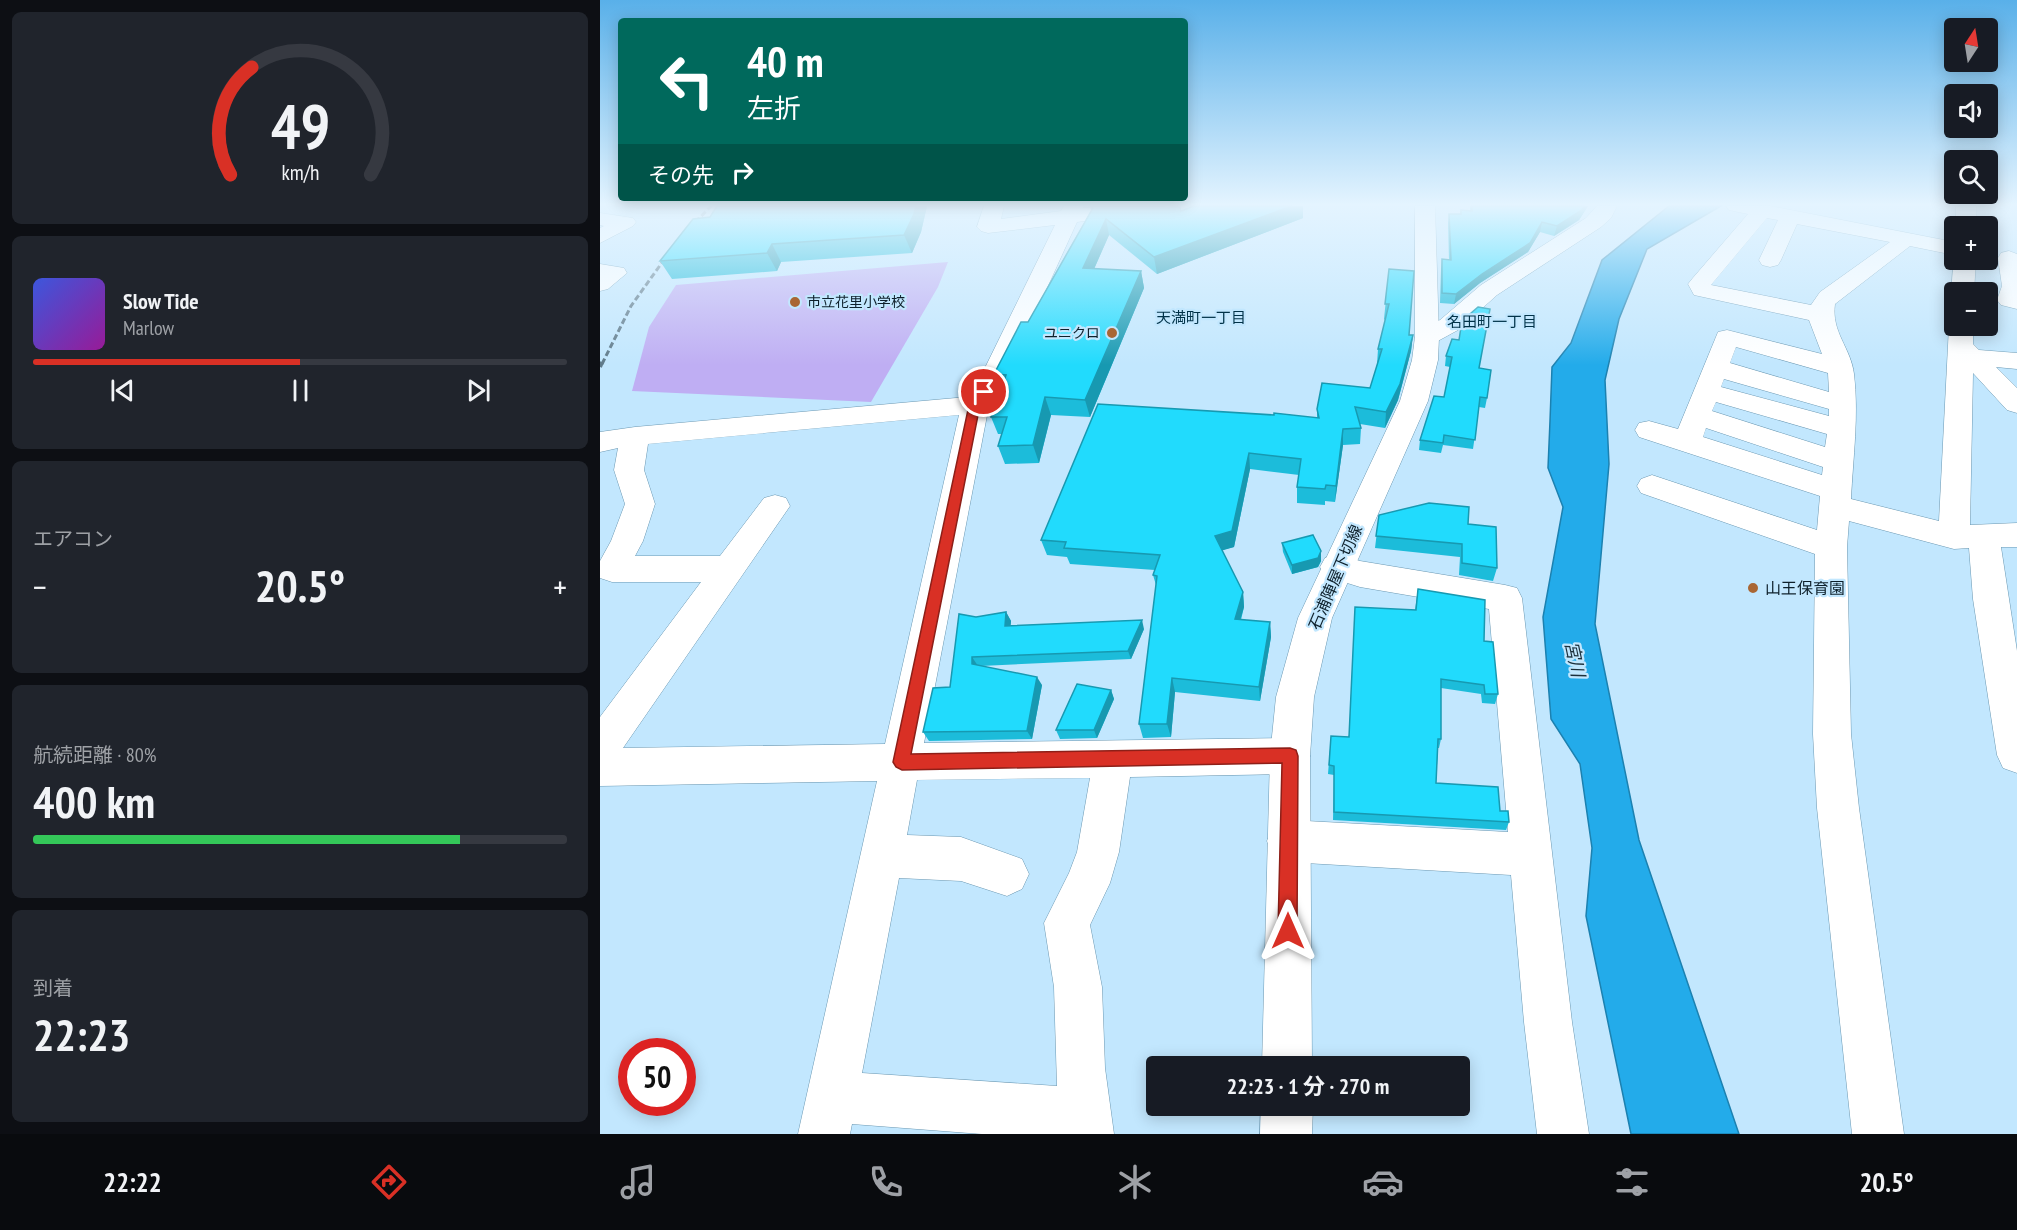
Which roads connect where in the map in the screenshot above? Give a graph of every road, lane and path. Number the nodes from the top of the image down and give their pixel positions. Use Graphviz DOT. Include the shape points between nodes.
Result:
graph roads {
  1 [pos="1050,259"];
  2 [pos="1426,259"];
  3 [pos="1538,259"];
  4 [pos="1719,259"];
  5 [pos="1880,259"];
  6 [pos="2006,259"];
  7 [pos="600,271"];
  8 [pos="600,284"];
  9 [pos="2017,302"];
  10 [pos="1822,315"];
  11 [pos="1427,338"];
  12 [pos="1964,343"];
  13 [pos="2017,361"];
  14 [pos="1716,366"];
  15 [pos="1840,369"];
  16 [pos="2017,404"];
  17 [pos="975,405"];
  18 [pos="1842,416"];
  19 [pos="1697,417"];
  20 [pos="1649,430"];
  21 [pos="635,436"];
  22 [pos="600,442"];
  23 [pos="1839,460"];
  24 [pos="1652,486"];
  25 [pos="1835,498"];
  26 [pos="775,506"];
  27 [pos="2017,535"];
  28 [pos="1968,536"];
  29 [pos="1831,547"];
  30 [pos="1337,567"];
  31 [pos="731,569"];
  32 [pos="600,748"];
  33 [pos="2017,755"];
  34 [pos="1290,756"];
  35 [pos="1113,758"];
  36 [pos="902,762"];
  37 [pos="600,767"];
  38 [pos="1288,841"];
  39 [pos="1530,852"];
  40 [pos="882,856"];
  41 [pos="1007,874"];
  42 [pos="1287,1056"];
  43 [pos="828,1115"];
  44 [pos="1287,1116"];
  45 [pos="1086,1117"];
  46 [pos="1286,1134"];
  47 [pos="1563,1134"];
  48 [pos="1878,1134"];
  1 -- 17 [label="street" via="993,378"];
  2 -- 11 [label="street, 石浦陣屋下切線"];
  3 -- 11 [label="street"];
  4 -- 10 [label="street" via="1701,287"];
  5 -- 10 [label="street" via="1828,297"];
  6 -- 9 [label="street" via="2014,286 2009,300"];
  7 -- 8 [label="street" via="616,273"];
  10 -- 15 [label="street"];
  11 -- 30 [label="street, 石浦陣屋下切線" via="1414,401"];
  12 -- 13 [label="street" via="1995,357"];
  12 -- 16 [label="street"];
  12 -- 28 [label="street"];
  14 -- 15 [label="street" via="1727,337"];
  14 -- 18 [label="street" via="1825,400"];
  14 -- 19 [label="street"];
  15 -- 18 [label="street"];
  17 -- 21 [label="street"];
  17 -- 36 [label="street"];
  18 -- 19 [label="street"];
  18 -- 23 [label="street"];
  19 -- 20 [label="street"];
  19 -- 23 [label="street"];
  19 -- 25 [label="street"];
  21 -- 22 [label="street"];
  21 -- 31 [label="street" via="629,470 640,504 612,570"];
  23 -- 25 [label="street"];
  24 -- 29 [label="street"];
  25 -- 28 [label="street"];
  25 -- 29 [label="street"];
  26 -- 31 [label="street"];
  27 -- 28 [label="street"];
  28 -- 33 [label="street" via="1987,556 1990,599"];
  29 -- 48 [label="street" via="1832,734"];
  30 -- 34 [label="street, 石浦陣屋下切線" via="1304,655 1295,697"];
  30 -- 39 [label="street" via="1504,598"];
  31 -- 32 [label="street"];
  34 -- 35 [label="street"];
  34 -- 38 [label="street, 石浦陣屋下切線"];
  35 -- 36 [label="street"];
  35 -- 45 [label="street" via="1098,852 1088,883 1067,922 1078,987"];
  36 -- 37 [label="street"];
  36 -- 40 [label="street"];
  38 -- 39 [label="street"];
  38 -- 42 [label="street, 石浦陣屋下切線"];
  39 -- 47 [label="street"];
  40 -- 41 [label="street" via="961,859"];
  40 -- 43 [label="street"];
  43 -- 45 [label="street"];
  44 -- 46 [label="street"];
}
